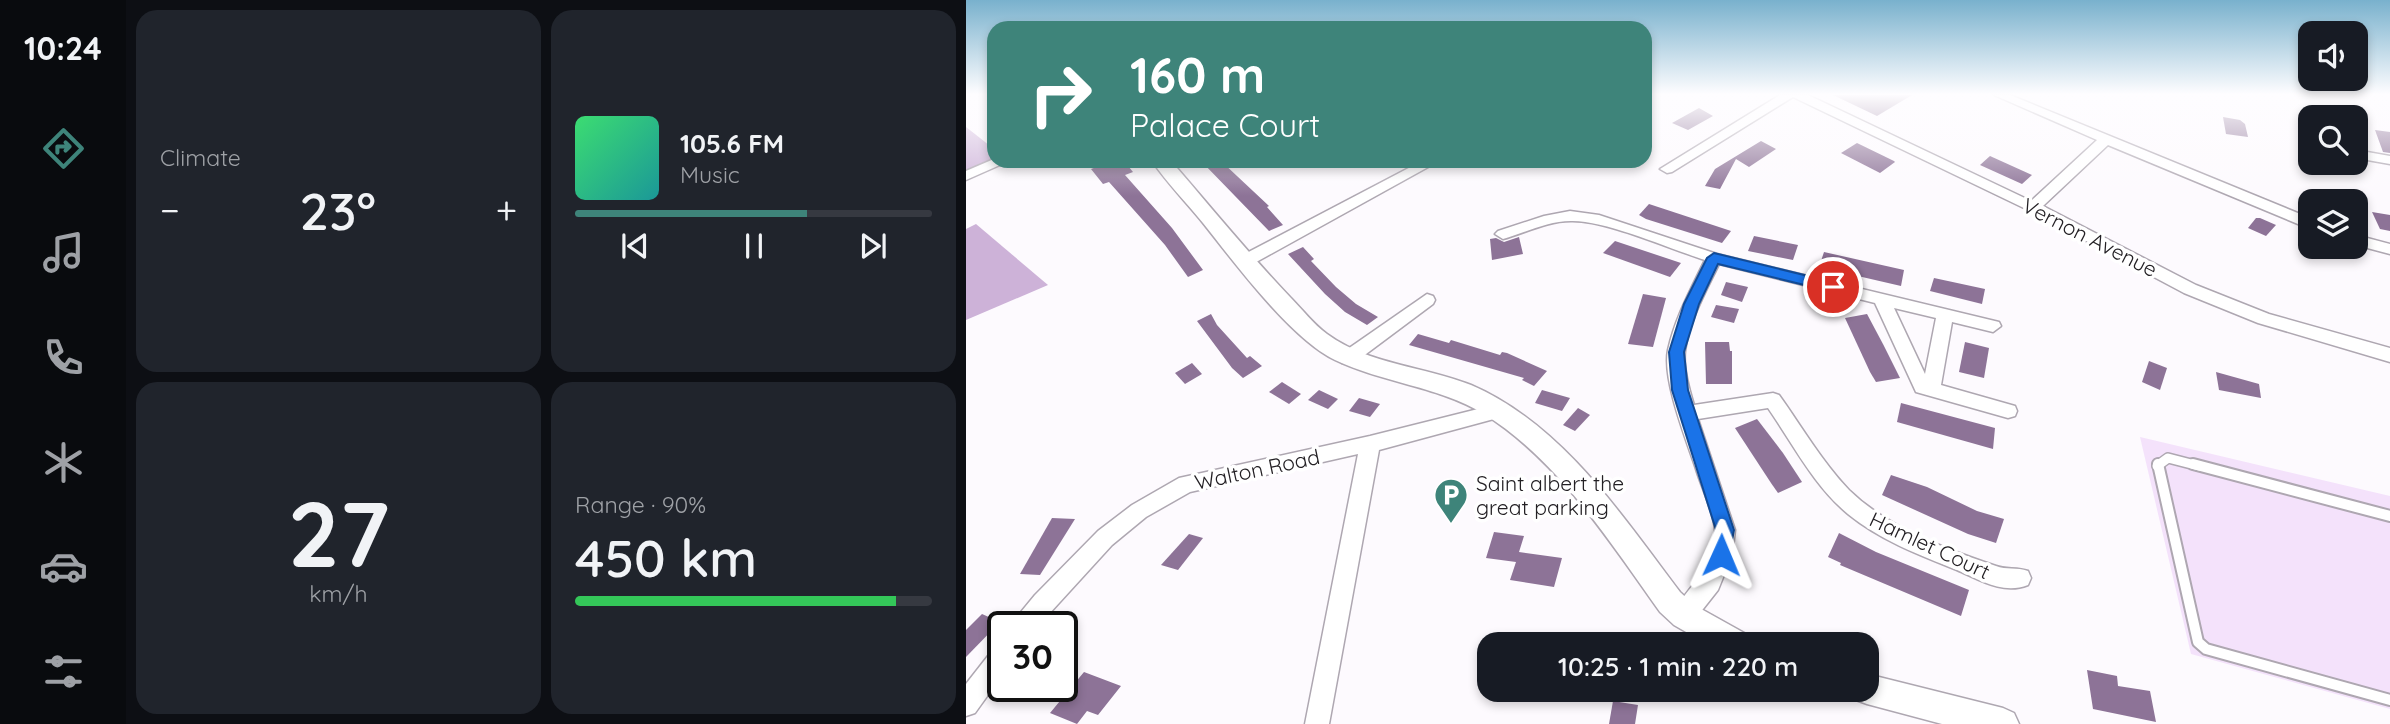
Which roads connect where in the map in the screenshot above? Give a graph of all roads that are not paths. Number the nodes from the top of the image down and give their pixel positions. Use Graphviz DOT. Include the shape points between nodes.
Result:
graph roads {
  1 [pos="1733,129"];
  2 [pos="1869,129"];
  3 [pos="2079,129"];
  4 [pos="2105,140"];
  5 [pos="2368,156"];
  6 [pos="2390,160"];
  7 [pos="987,167"];
  8 [pos="1169,168"];
  9 [pos="1419,168"];
  10 [pos="1667,169"];
  11 [pos="966,176"];
  12 [pos="2033,207"];
  13 [pos="2298,219"];
  14 [pos="1503,234"];
  15 [pos="2368,243"];
  16 [pos="2390,249"];
  17 [pos="1714,258"];
  18 [pos="1243,262"];
  19 [pos="1881,298"];
  20 [pos="1427,300"];
  21 [pos="1945,314"];
  22 [pos="1993,326"];
  23 [pos="2390,355"];
  24 [pos="1348,358"];
  25 [pos="1931,389"];
  26 [pos="1498,411"];
  27 [pos="2008,411"];
  28 [pos="1687,413"];
  29 [pos="1370,444"];
  30 [pos="2390,516"];
  31 [pos="2020,578"];
  32 [pos="1035,611"];
  33 [pos="1684,615"];
  34 [pos="1714,632"];
  35 [pos="987,677"];
  36 [pos="1879,692"];
  37 [pos="2390,700"];
  38 [pos="966,705"];
  39 [pos="1317,724"];
  40 [pos="2003,724"];
  1 -- 10 [label="street"];
  2 -- 12 [label="street, Vernon Avenue"];
  3 -- 4 [label="street"];
  4 -- 12 [label="street"];
  4 -- 13 [label="street"];
  5 -- 6 [label="street"];
  7 -- 11 [label="street"];
  8 -- 18 [label="street"];
  9 -- 18 [label="street"];
  12 -- 23 [label="street, Vernon Avenue" via="2190,289 2264,319"];
  14 -- 17 [label="street" via="1549,219 1594,218"];
  15 -- 16 [label="street"];
  17 -- 19 [label="street"];
  17 -- 28 [label="street" via="1676,352"];
  18 -- 24 [label="street" via="1321,342"];
  19 -- 21 [label="street"];
  19 -- 25 [label="street" via="1922,387"];
  20 -- 24 [label="street"];
  21 -- 22 [label="street"];
  21 -- 25 [label="street"];
  24 -- 26 [label="street" via="1463,392"];
  25 -- 27 [label="street"];
  26 -- 29 [label="street, Walton Road"];
  26 -- 33 [label="street" via="1555,460 1599,507"];
  28 -- 31 [label="street, Hamlet Court" via="1773,400 1853,507 1880,526 2000,578"];
  28 -- 33 [label="street" via="1725,530 1710,583"];
  29 -- 32 [label="street, Walton Road" via="1186,484 1139,511 1105,538"];
  29 -- 39 [label="street"];
  30 -- 37 [label="lane" via="2168,458 2157,464 2198,642 2206,649"];
  33 -- 34 [label="street"];
  35 -- 38 [label="street"];
  36 -- 40 [label="street"];
}
